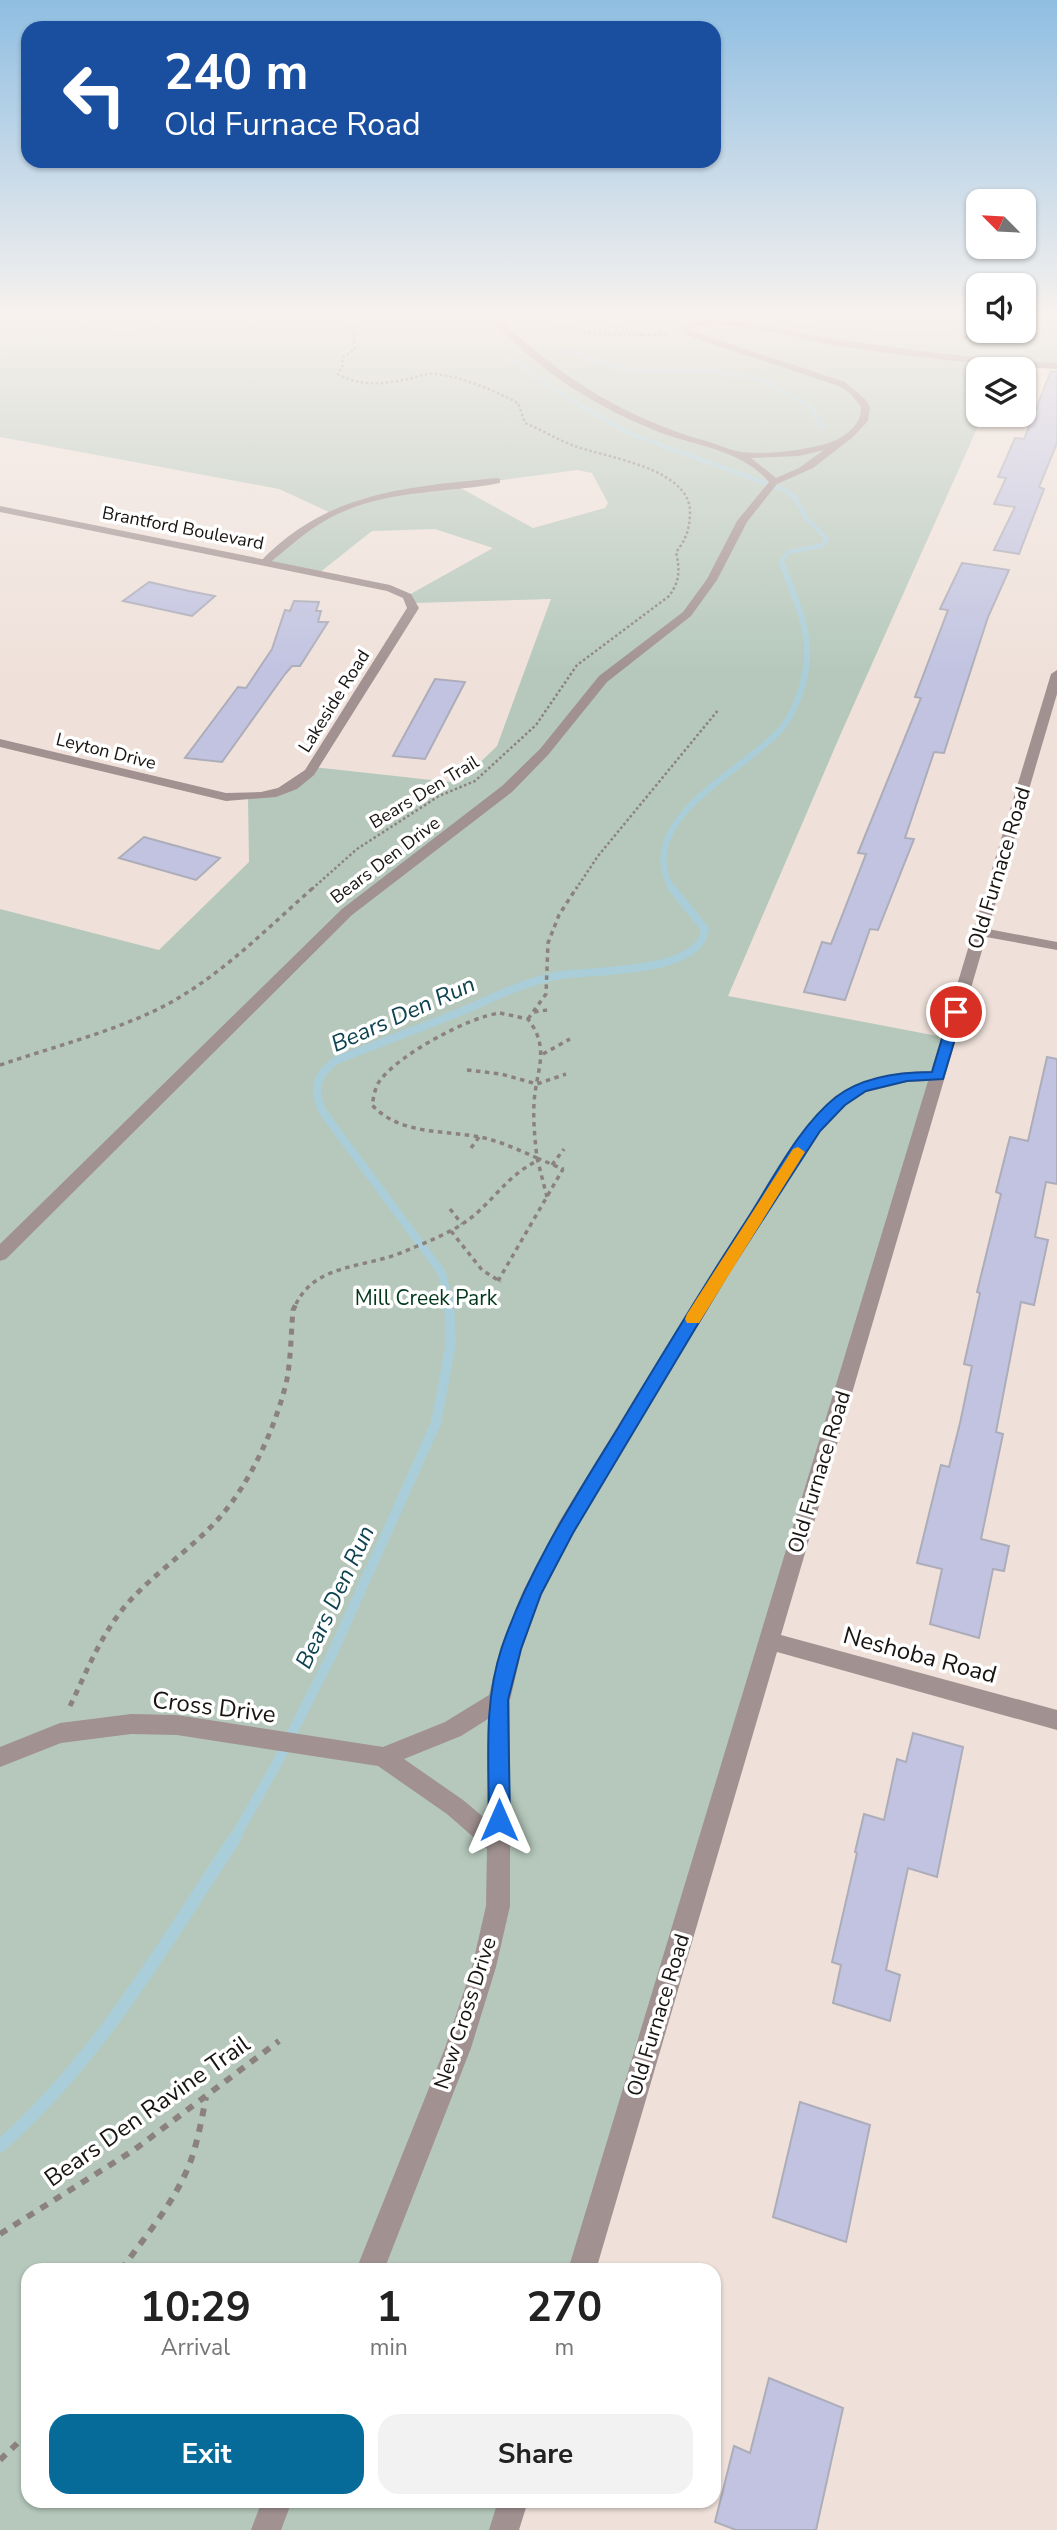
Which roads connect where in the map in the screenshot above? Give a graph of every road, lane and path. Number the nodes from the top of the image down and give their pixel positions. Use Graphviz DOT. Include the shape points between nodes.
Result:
graph roads {
  1 [pos="558,437"];
  2 [pos="682,437"];
  3 [pos="848,437"];
  4 [pos="838,444"];
  5 [pos="743,455"];
  6 [pos="496,481"];
  7 [pos="774,482"];
  8 [pos="0,509"];
  9 [pos="265,562"];
  10 [pos="358,581"];
  11 [pos="1057,674"];
  12 [pos="719,709"];
  13 [pos="0,743"];
  14 [pos="204,793"];
  15 [pos="980,932"];
  16 [pos="1057,946"];
  17 [pos="547,1010"];
  18 [pos="534,1012"];
  19 [pos="528,1019"];
  20 [pos="570,1039"];
  21 [pos="543,1054"];
  22 [pos="0,1065"];
  23 [pos="467,1070"];
  24 [pos="566,1074"];
  25 [pos="937,1076"];
  26 [pos="537,1084"];
  27 [pos="479,1137"];
  28 [pos="471,1148"];
  29 [pos="564,1149"];
  30 [pos="539,1160"];
  31 [pos="552,1165"];
  32 [pos="547,1197"];
  33 [pos="450,1209"];
  34 [pos="462,1224"];
  35 [pos="451,1231"];
  36 [pos="0,1255"];
  37 [pos="769,1641"];
  38 [pos="499,1700"];
  39 [pos="1057,1720"];
  40 [pos="60,1733"];
  41 [pos="0,1757"];
  42 [pos="383,1757"];
  43 [pos="499,1845"];
  44 [pos="279,2041"];
  45 [pos="206,2097"];
  46 [pos="0,2234"];
  47 [pos="126,2263"];
  48 [pos="373,2263"];
  49 [pos="584,2263"];
  50 [pos="21,2440"];
  51 [pos="0,2460"];
  52 [pos="274,2508"];
  53 [pos="511,2508"];
  54 [pos="266,2530"];
  55 [pos="504,2530"];
  1 -- 22 [label="path, Bears Den Trail" via="680,485 690,503 690,519 687,540 676,552 680,572 675,588 651,612 577,665 536,725 490,768 357,849 219,970 152,1012"];
  2 -- 5 [label="street"];
  3 -- 4 [label="street"];
  4 -- 5 [label="street" via="799,453"];
  4 -- 7 [label="street" via="804,471"];
  5 -- 7 [label="street"];
  6 -- 9 [label="lane" via="395,493 352,504 310,526"];
  7 -- 36 [label="street, Bears Den Drive" via="737,530 712,580 687,614 603,679 544,752 507,789 337,921"];
  8 -- 9 [label="street, Brantford Boulevard"];
  9 -- 10 [label="street, Brantford Boulevard"];
  10 -- 14 [label="street, Lakeside Road" via="402,592 413,608 310,772 292,787 264,796"];
  11 -- 15 [label="street, Old Furnace Road"];
  12 -- 18 [label="path" via="598,856 565,905 548,943 547,988"];
  13 -- 14 [label="street, Leyton Drive"];
  15 -- 16 [label="street"];
  15 -- 25 [label="street, Old Furnace Road"];
  17 -- 18 [label="path"];
  18 -- 19 [label="path"];
  19 -- 21 [label="path" via="539,1035"];
  19 -- 27 [label="path" via="499,1012 478,1019 389,1069 375,1090 372,1105 381,1115 436,1134"];
  20 -- 21 [label="path"];
  21 -- 26 [label="path"];
  23 -- 26 [label="path"];
  24 -- 26 [label="path"];
  25 -- 37 [label="street, Old Furnace Road"];
  25 -- 38 [label="street, New Cross Drive" via="907,1077 861,1088 840,1101 815,1127 723,1268 566,1528 532,1594 511,1649"];
  26 -- 30 [label="path"];
  27 -- 28 [label="path"];
  27 -- 30 [label="path"];
  29 -- 31 [label="path"];
  30 -- 31 [label="path"];
  30 -- 32 [label="path"];
  30 -- 34 [label="path" via="517,1171 491,1201"];
  31 -- 32 [label="path" via="566,1170"];
  32 -- 35 [label="path" via="500,1282 482,1270"];
  33 -- 34 [label="path"];
  34 -- 35 [label="path"];
  35 -- 40 [label="path" via="398,1254 322,1275 301,1294 293,1310 287,1377 278,1413 244,1484 221,1516 128,1603 103,1636"];
  37 -- 39 [label="street, Neshoba Road"];
  37 -- 49 [label="street, Old Furnace Road"];
  38 -- 42 [label="street" via="453,1729"];
  38 -- 43 [label="street, New Cross Drive"];
  40 -- 41 [label="street, Cross Drive"];
  40 -- 42 [label="street, Cross Drive" via="131,1724 177,1725"];
  42 -- 43 [label="street, Cross Drive" via="455,1807"];
  43 -- 48 [label="street, New Cross Drive" via="498,1906 484,1968"];
  44 -- 45 [label="path, Bears Den Ravine Trail"];
  45 -- 46 [label="path, Bears Den Ravine Trail" via="134,2150"];
  45 -- 47 [label="path" via="198,2141 184,2179"];
  50 -- 51 [label="path"];
  52 -- 54 [label="street"];
  53 -- 55 [label="street"];
}
